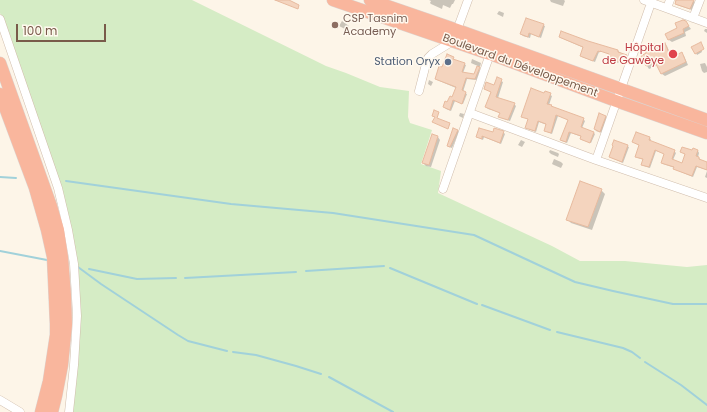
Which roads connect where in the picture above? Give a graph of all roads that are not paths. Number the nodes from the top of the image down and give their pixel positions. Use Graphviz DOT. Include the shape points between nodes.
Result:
graph roads {
  1 [pos="333,0"];
  2 [pos="370,0"];
  3 [pos="468,0"];
  4 [pos="670,0"];
  5 [pos="700,0"];
  6 [pos="648,1"];
  7 [pos="667,8"];
  8 [pos="693,18"];
  9 [pos="0,19"];
  10 [pos="707,23"];
  11 [pos="457,30"];
  12 [pos="453,41"];
  13 [pos="490,54"];
  14 [pos="0,63"];
  15 [pos="620,89"];
  16 [pos="419,91"];
  17 [pos="0,94"];
  18 [pos="616,101"];
  19 [pos="470,113"];
  20 [pos="707,120"];
  21 [pos="707,133"];
  22 [pos="596,160"];
  23 [pos="34,171"];
  24 [pos="442,189"];
  25 [pos="707,198"];
  26 [pos="58,263"];
  27 [pos="0,400"];
  28 [pos="20,412"];
  29 [pos="41,412"];
  30 [pos="52,412"];
  31 [pos="69,412"];
  1 -- 12 [label="highway, Boulevard du Développement"];
  2 -- 11 [label="highway, Boulevard du Développement"];
  3 -- 11 [label="street"];
  4 -- 7 [label="street"];
  5 -- 8 [label="street"];
  6 -- 7 [label="street"];
  6 -- 15 [label="street"];
  7 -- 8 [label="street"];
  8 -- 10 [label="street"];
  9 -- 31 [label="street" via="55,181 74,264 77,316"];
  11 -- 12 [label="street"];
  11 -- 15 [label="highway, Boulevard du Développement"];
  12 -- 13 [label="highway, Boulevard du Développement"];
  12 -- 16 [label="street" via="428,58"];
  13 -- 18 [label="highway, Boulevard du Développement"];
  13 -- 19 [label="street"];
  14 -- 23 [label="highway"];
  15 -- 18 [label="street"];
  15 -- 20 [label="highway, Boulevard du Développement"];
  17 -- 23 [label="highway"];
  18 -- 21 [label="highway, Boulevard du Développement"];
  18 -- 22 [label="street"];
  19 -- 22 [label="street"];
  19 -- 24 [label="street"];
  22 -- 25 [label="street"];
  23 -- 26 [label="highway" via="58,230"];
  26 -- 29 [label="highway" via="56,334 49,381"];
  26 -- 30 [label="highway" via="65,295 66,325 62,365"];
  27 -- 28 [label="street"];
}
